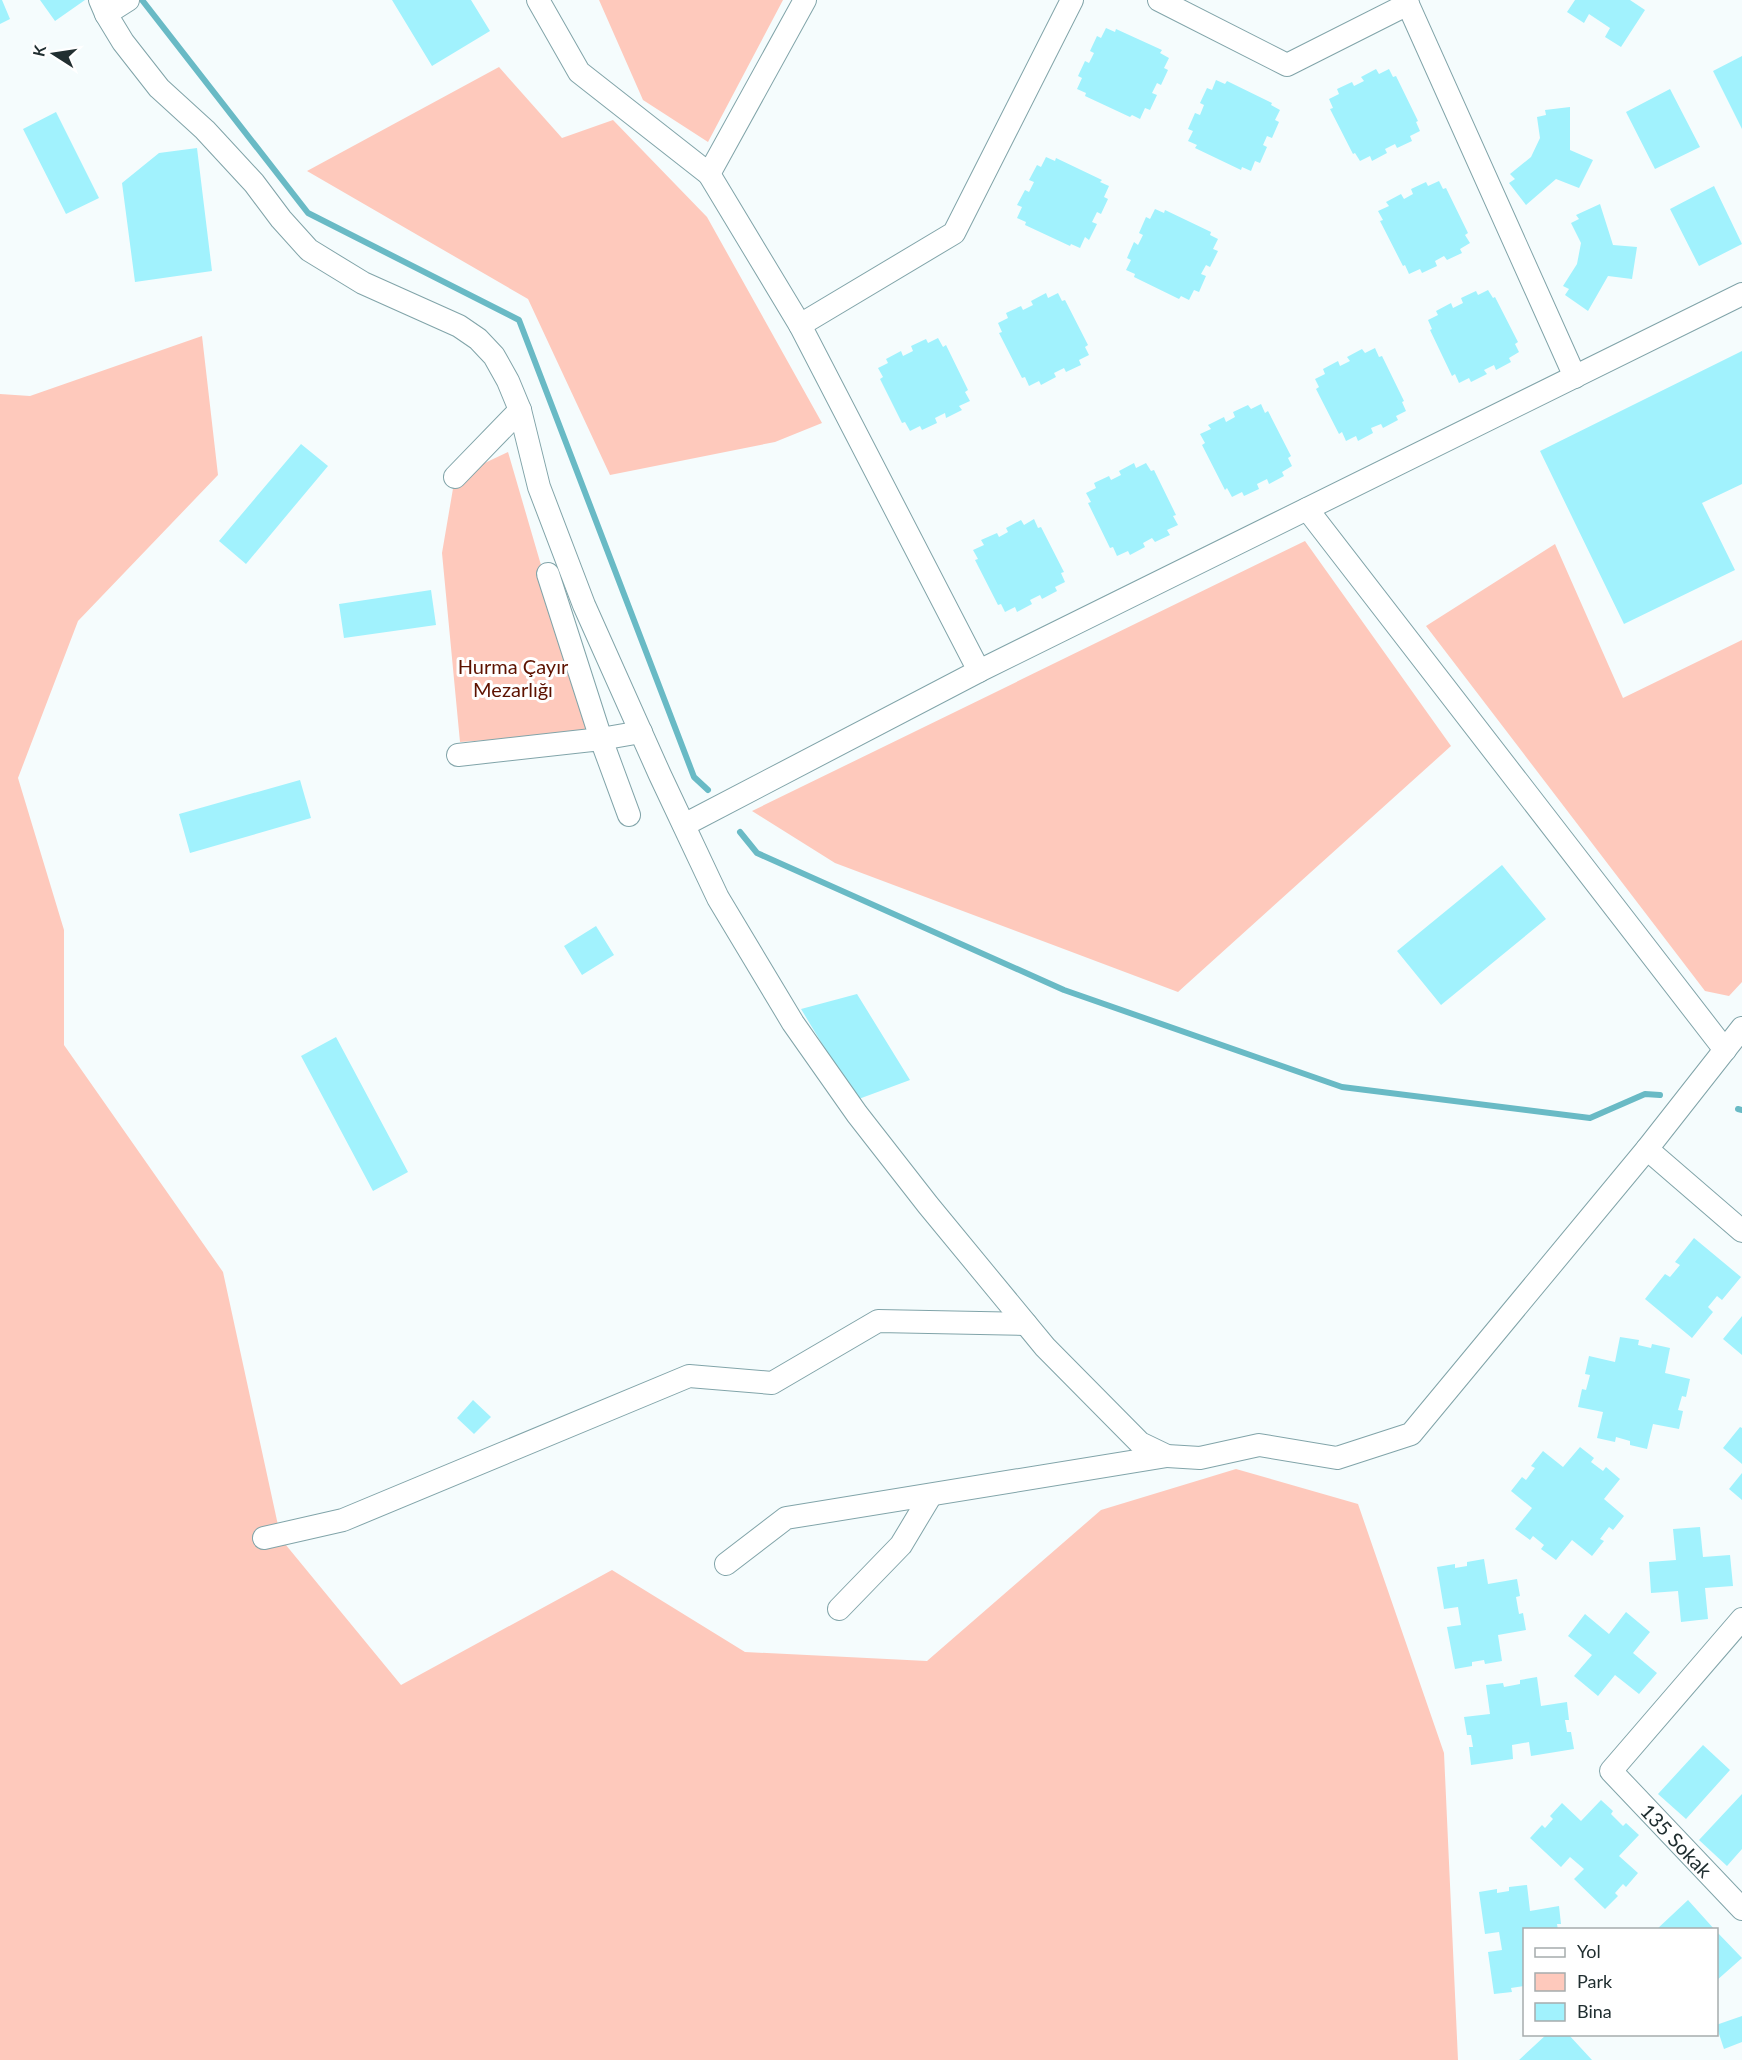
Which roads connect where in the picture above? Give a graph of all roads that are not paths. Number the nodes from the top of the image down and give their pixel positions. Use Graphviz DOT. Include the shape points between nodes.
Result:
graph roads {
  1 [pos="128,0"];
  2 [pos="538,0"];
  3 [pos="805,0"];
  4 [pos="1072,0"];
  5 [pos="1160,0"];
  6 [pos="1407,2"];
  7 [pos="103,7"];
  8 [pos="709,174"];
  9 [pos="1742,294"];
  10 [pos="800,325"];
  11 [pos="1575,377"];
  12 [pos="520,410"];
  13 [pos="455,477"];
  14 [pos="1307,509"];
  15 [pos="548,574"];
  16 [pos="979,671"];
  17 [pos="641,732"];
  18 [pos="602,740"];
  19 [pos="458,755"];
  20 [pos="629,815"];
  21 [pos="684,825"];
  22 [pos="1742,1028"];
  23 [pos="1725,1050"];
  24 [pos="1647,1149"];
  25 [pos="1742,1231"];
  26 [pos="1026,1324"];
  27 [pos="1167,1456"];
  28 [pos="931,1495"];
  29 [pos="264,1538"];
  30 [pos="726,1564"];
  31 [pos="839,1609"];
  32 [pos="1742,1619"];
  33 [pos="1742,1909"];
  1 -- 7 [label="street"];
  2 -- 8 [label="street" via="579,72"];
  3 -- 8 [label="street"];
  4 -- 10 [label="street" via="954,233"];
  5 -- 6 [label="street" via="1287,65"];
  6 -- 11 [label="street"];
  7 -- 12 [label="street" via="123,42 159,88 205,130 309,250 363,283 459,326 478,339 494,356"];
  8 -- 10 [label="street"];
  9 -- 11 [label="street"];
  10 -- 16 [label="street"];
  11 -- 14 [label="street"];
  12 -- 13 [label="street"];
  12 -- 17 [label="street" via="539,487 584,605"];
  14 -- 16 [label="street"];
  14 -- 23 [label="street"];
  15 -- 18 [label="street"];
  16 -- 21 [label="street"];
  17 -- 18 [label="street"];
  17 -- 21 [label="street"];
  18 -- 19 [label="street"];
  18 -- 20 [label="street"];
  21 -- 26 [label="street" via="718,898 794,1023 857,1114"];
  22 -- 23 [label="street"];
  23 -- 24 [label="street"];
  24 -- 25 [label="street"];
  24 -- 27 [label="street" via="1411,1434 1337,1458 1259,1445 1200,1458"];
  26 -- 27 [label="street" via="1140,1443"];
  26 -- 29 [label="street" via="878,1321 772,1383 689,1376 343,1520"];
  27 -- 28 [label="street"];
  28 -- 30 [label="street" via="786,1518"];
  28 -- 31 [label="street" via="901,1545"];
  32 -- 33 [label="street, 135 Sokak" via="1611,1772"];
}
